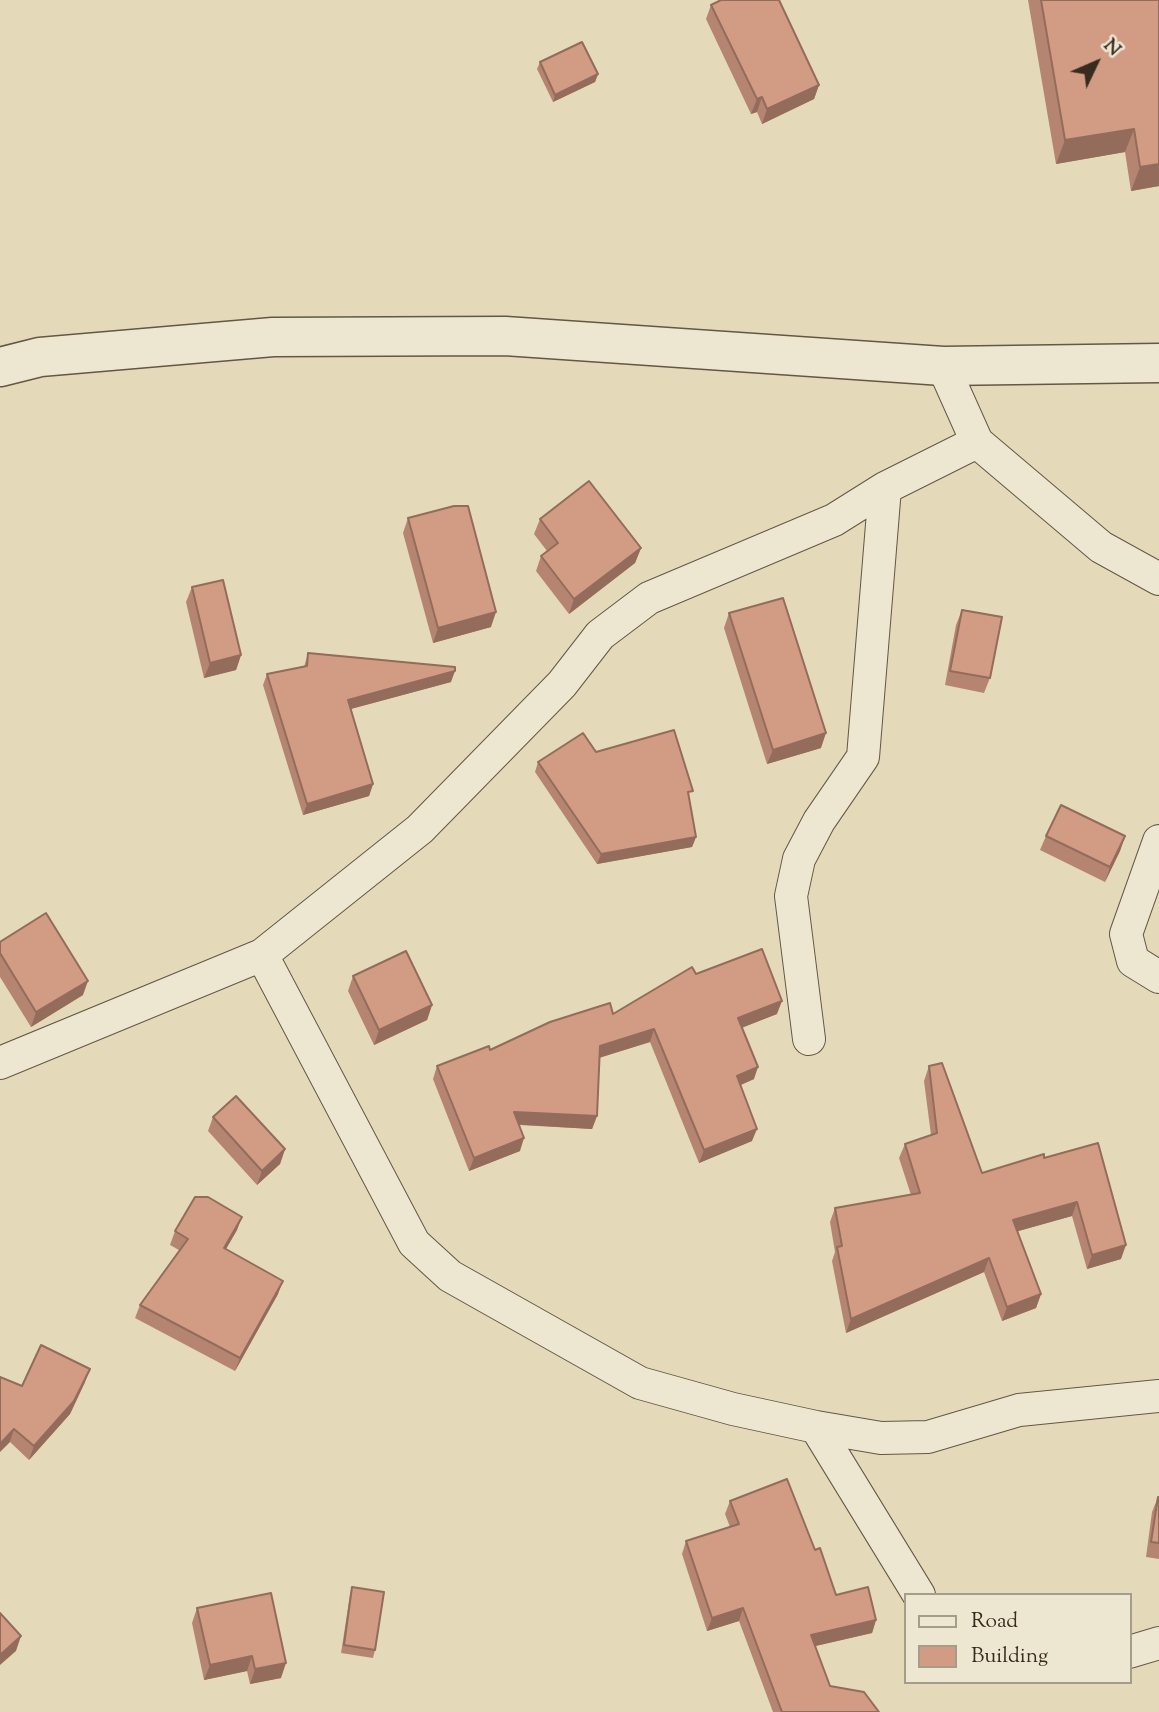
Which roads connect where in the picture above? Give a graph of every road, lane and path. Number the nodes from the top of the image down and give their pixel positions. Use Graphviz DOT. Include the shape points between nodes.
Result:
graph roads {
  1 [pos="1159,363"];
  2 [pos="943,366"];
  3 [pos="0,367"];
  4 [pos="978,442"];
  5 [pos="885,488"];
  6 [pos="1159,579"];
  7 [pos="1159,841"];
  8 [pos="262,955"];
  9 [pos="1159,977"];
  10 [pos="809,1039"];
  11 [pos="0,1063"];
  12 [pos="1159,1396"];
  13 [pos="816,1427"];
  14 [pos="918,1593"];
  15 [pos="1159,1643"];
  16 [pos="1131,1651"];
  1 -- 2 [label="street"];
  2 -- 3 [label="street" via="505,336 273,337 40,357"];
  2 -- 4 [label="street"];
  4 -- 5 [label="street"];
  4 -- 6 [label="street" via="1101,547"];
  5 -- 8 [label="street" via="834,520 649,598 600,635 562,684 420,829"];
  5 -- 10 [label="street" via="863,757 799,859 791,896"];
  7 -- 9 [label="street" via="1126,934 1133,961"];
  8 -- 11 [label="street"];
  8 -- 13 [label="street" via="414,1242 450,1276 640,1383"];
  12 -- 13 [label="street" via="1019,1410 928,1437 881,1438"];
  13 -- 14 [label="street"];
  15 -- 16 [label="street"];
}
